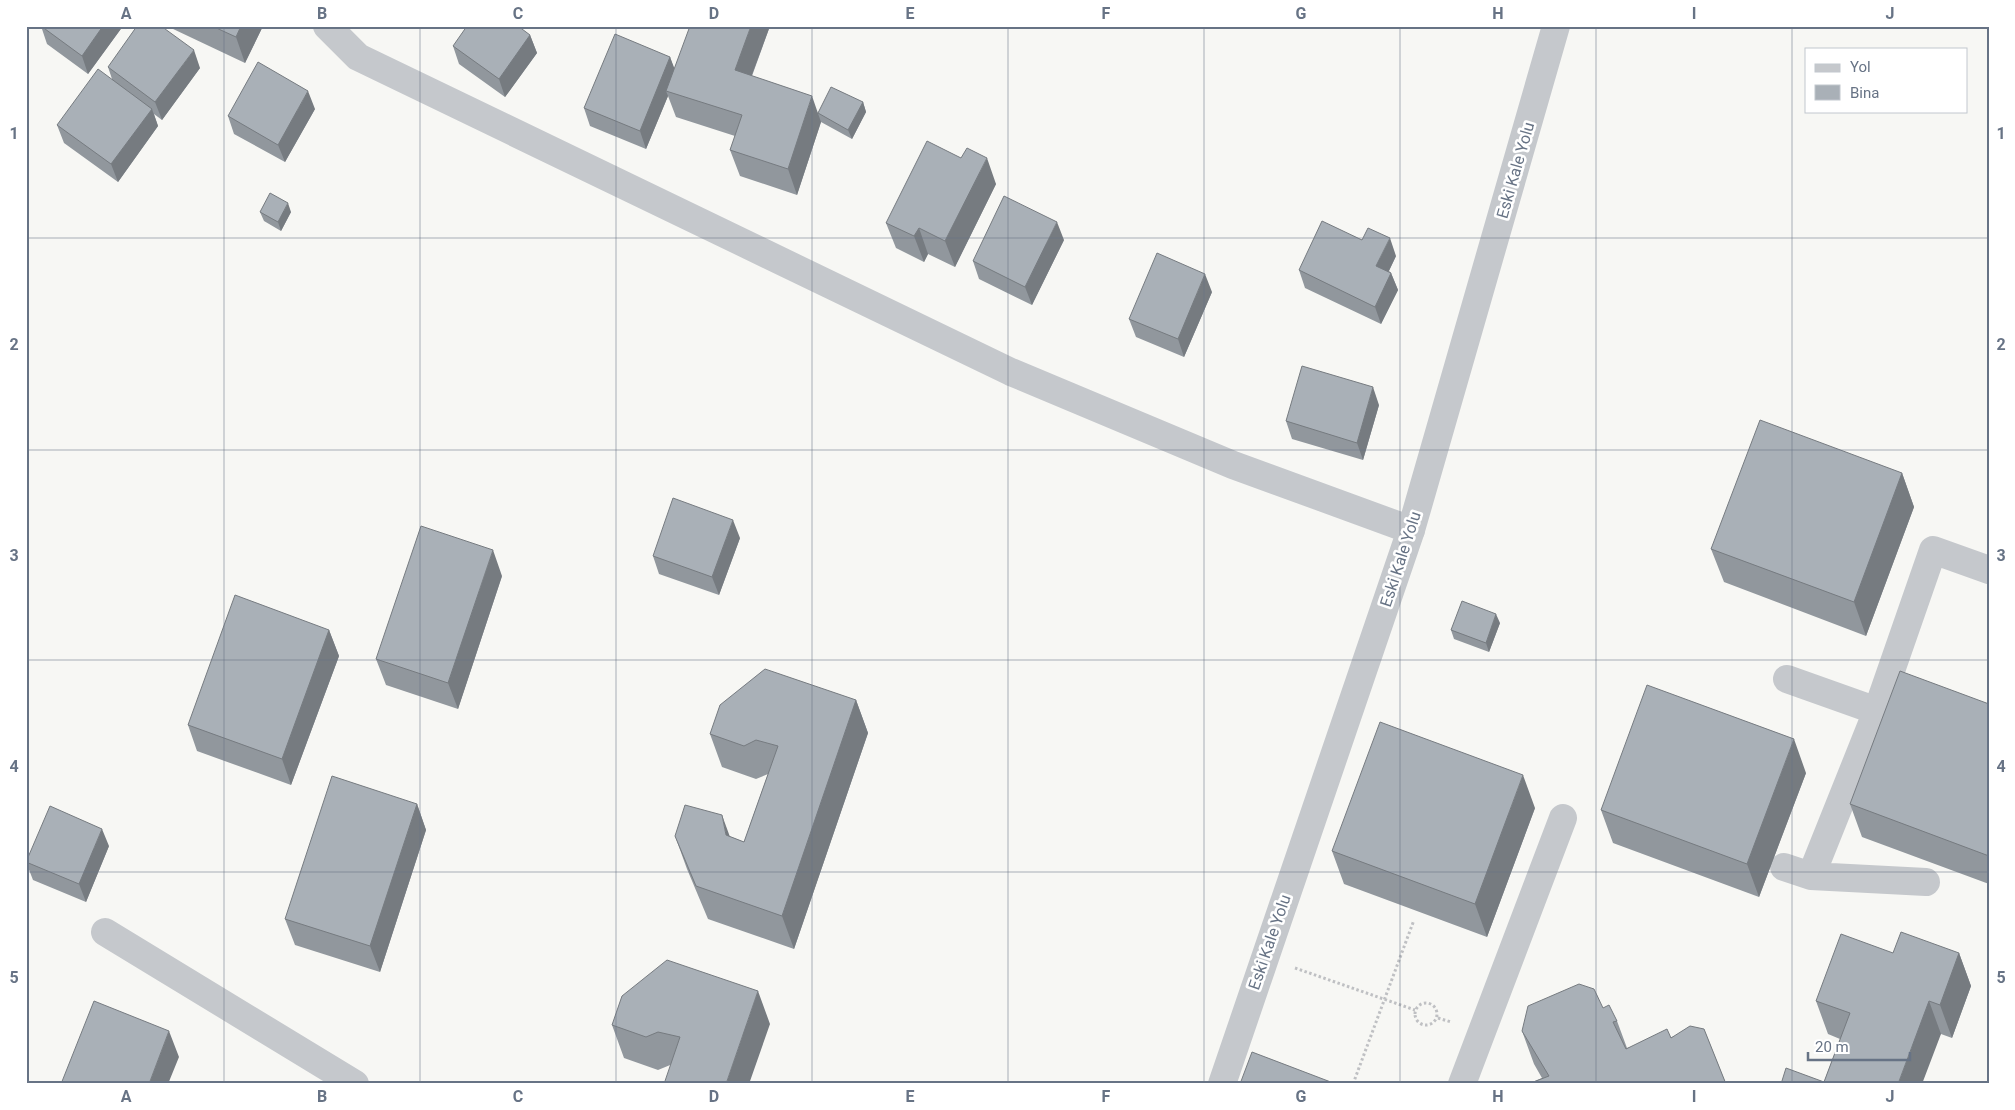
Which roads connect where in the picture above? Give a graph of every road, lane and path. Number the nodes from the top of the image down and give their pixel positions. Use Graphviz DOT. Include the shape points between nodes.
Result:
graph roads {
  1 [pos="327,26"];
  2 [pos="1556,26"];
  3 [pos="1411,530"];
  4 [pos="1989,570"];
  5 [pos="1787,679"];
  6 [pos="1878,711"];
  7 [pos="1563,818"];
  8 [pos="1784,867"];
  9 [pos="1811,876"];
  10 [pos="1926,882"];
  11 [pos="1414,920"];
  12 [pos="105,932"];
  13 [pos="1264,958"];
  14 [pos="1384,1000"];
  15 [pos="1415,1010"];
  16 [pos="355,1084"];
  17 [pos="1222,1084"];
  18 [pos="1353,1084"];
  19 [pos="1462,1084"];
  1 -- 3 [label="street" via="358,57 1011,372 1234,465"];
  2 -- 3 [label="street, Eski Kale Yolu"];
  3 -- 13 [label="street, Eski Kale Yolu"];
  4 -- 6 [label="street" via="1933,550"];
  5 -- 6 [label="street"];
  6 -- 9 [label="street"];
  7 -- 19 [label="street"];
  8 -- 9 [label="street"];
  9 -- 10 [label="street"];
  11 -- 14 [label="path"];
  12 -- 16 [label="street"];
  13 -- 14 [label="path"];
  13 -- 17 [label="street, Eski Kale Yolu"];
  14 -- 15 [label="path"];
  14 -- 18 [label="path"];
  15 -- 15 [label="path" via="1421,1003 1430,1003 1437,1009 1438,1018 1432,1025 1422,1025 1416,1019"];
}
